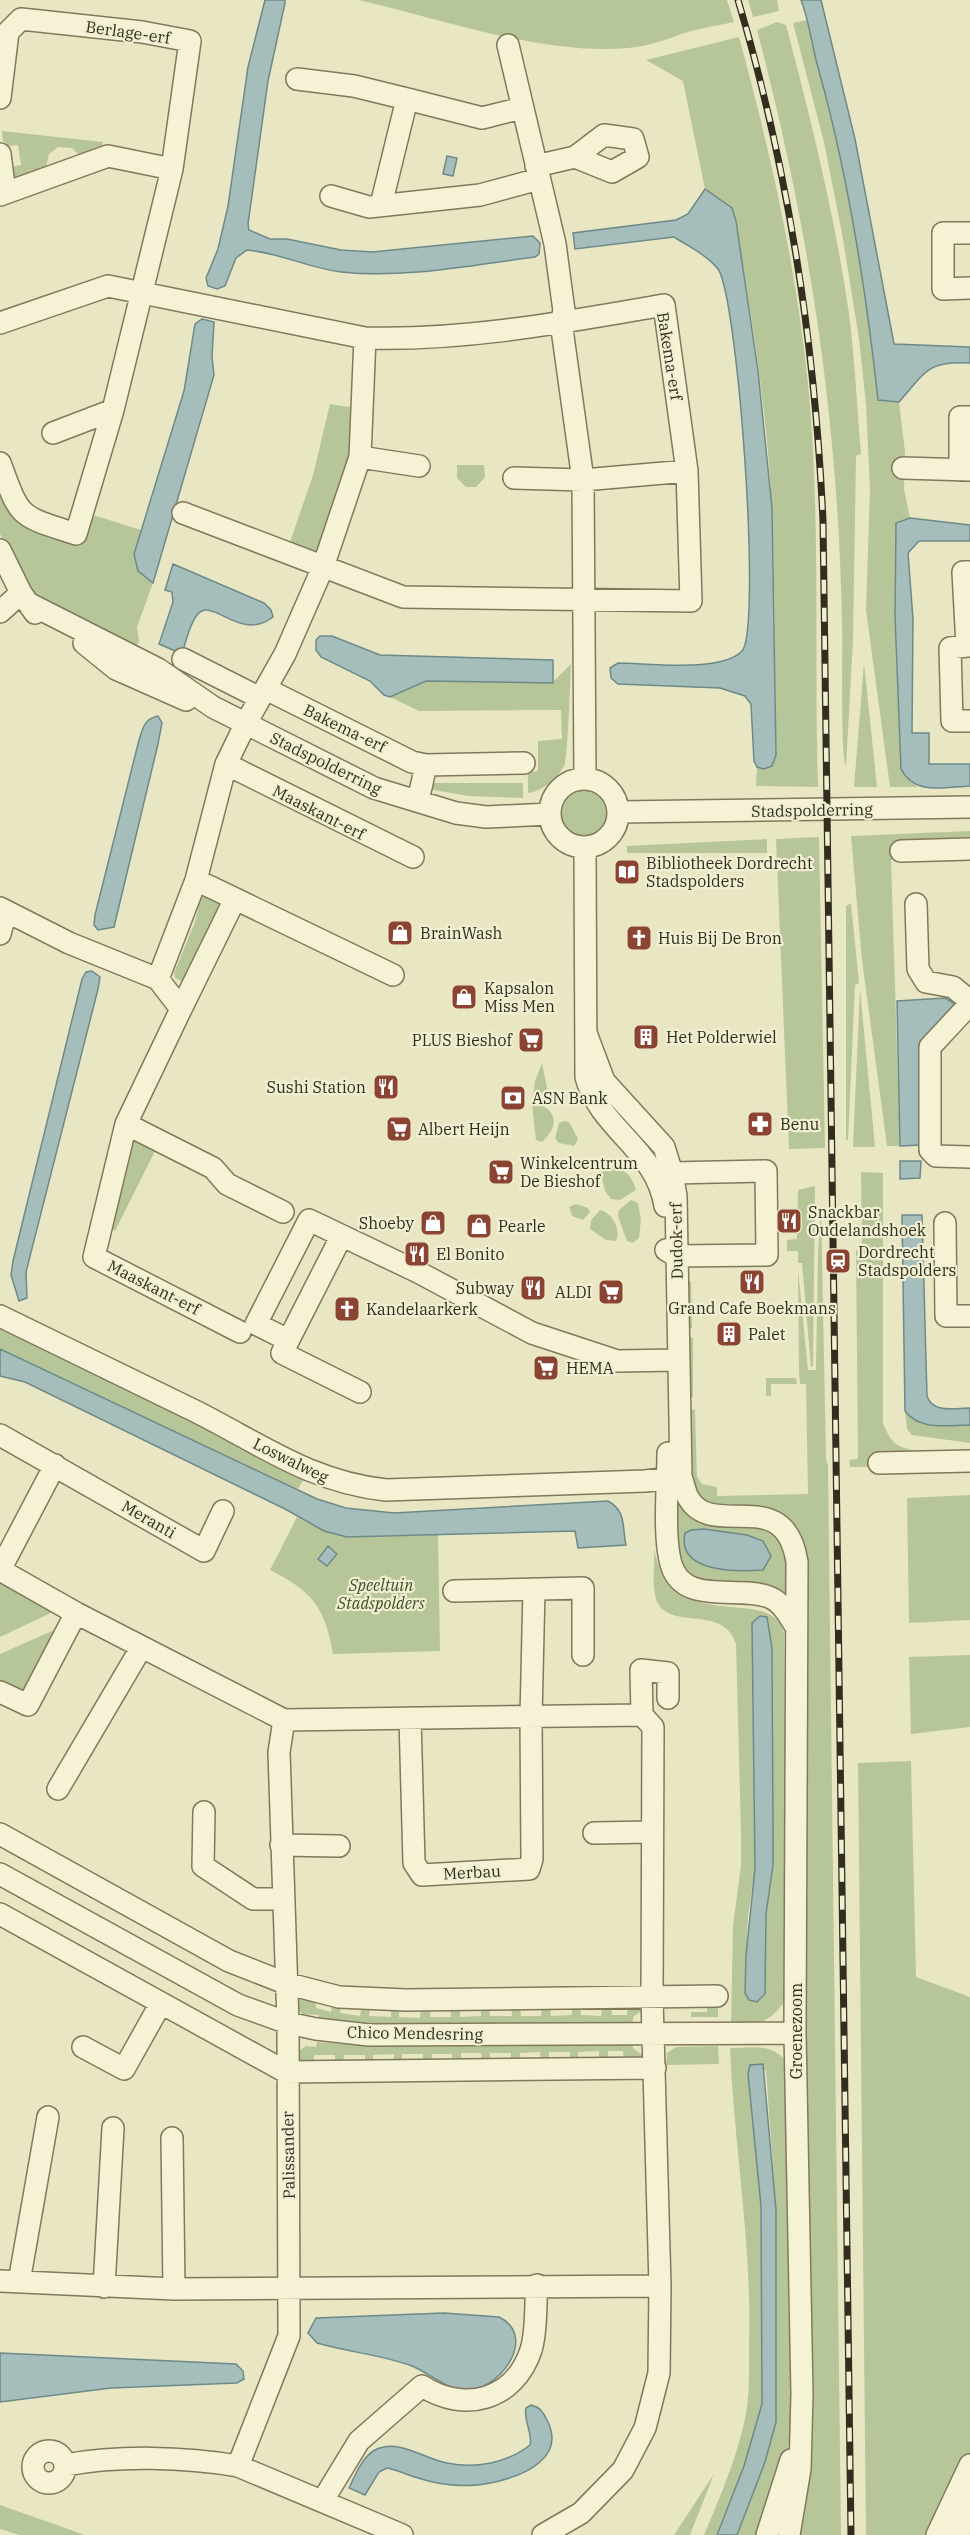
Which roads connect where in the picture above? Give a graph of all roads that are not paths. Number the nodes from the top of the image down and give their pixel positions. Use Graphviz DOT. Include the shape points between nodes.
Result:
graph roads {
  1 [pos="4,28"];
  2 [pos="508,45"];
  3 [pos="297,79"];
  4 [pos="0,98"];
  5 [pos="407,99"];
  6 [pos="522,108"];
  7 [pos="0,154"];
  8 [pos="575,157"];
  9 [pos="172,169"];
  10 [pos="538,172"];
  11 [pos="3,194"];
  12 [pos="332,196"];
  13 [pos="381,205"];
  14 [pos="970,233"];
  15 [pos="970,288"];
  16 [pos="142,291"];
  17 [pos="561,322"];
  18 [pos="0,323"];
  19 [pos="365,338"];
  20 [pos="113,410"];
  21 [pos="970,417"];
  22 [pos="53,433"];
  23 [pos="360,457"];
  24 [pos="0,463"];
  25 [pos="419,466"];
  26 [pos="903,468"];
  27 [pos="965,470"];
  28 [pos="687,471"];
  29 [pos="514,478"];
  30 [pos="583,480"];
  31 [pos="183,513"];
  32 [pos="0,550"];
  33 [pos="323,567"];
  34 [pos="970,572"];
  35 [pos="24,598"];
  36 [pos="585,598"];
  37 [pos="0,612"];
  38 [pos="968,646"];
  39 [pos="183,659"];
  40 [pos="960,682"];
  41 [pos="263,694"];
  42 [pos="970,721"];
  43 [pos="246,723"];
  44 [pos="524,763"];
  45 [pos="226,764"];
  46 [pos="426,765"];
  47 [pos="585,778"];
  48 [pos="418,801"];
  49 [pos="970,807"];
  50 [pos="619,812"];
  51 [pos="550,814"];
  52 [pos="585,847"];
  53 [pos="970,849"];
  54 [pos="901,851"];
  55 [pos="413,857"];
  56 [pos="195,880"];
  57 [pos="236,899"];
  58 [pos="916,904"];
  59 [pos="3,910"];
  60 [pos="0,934"];
  61 [pos="393,975"];
  62 [pos="158,979"];
  63 [pos="970,1002"];
  64 [pos="181,1009"];
  65 [pos="126,1124"];
  66 [pos="970,1157"];
  67 [pos="665,1175"];
  68 [pos="283,1212"];
  69 [pos="945,1223"];
  70 [pos="341,1237"];
  71 [pos="671,1253"];
  72 [pos="0,1316"];
  73 [pos="970,1316"];
  74 [pos="240,1332"];
  75 [pos="285,1346"];
  76 [pos="665,1361"];
  77 [pos="360,1392"];
  78 [pos="0,1435"];
  79 [pos="970,1461"];
  80 [pos="879,1463"];
  81 [pos="55,1465"];
  82 [pos="675,1477"];
  83 [pos="223,1511"];
  84 [pos="0,1570"];
  85 [pos="534,1589"];
  86 [pos="454,1591"];
  87 [pos="76,1613"];
  88 [pos="796,1627"];
  89 [pos="141,1648"];
  90 [pos="583,1655"];
  91 [pos="0,1692"];
  92 [pos="668,1698"];
  93 [pos="642,1715"];
  94 [pos="531,1717"];
  95 [pos="410,1718"];
  96 [pos="284,1720"];
  97 [pos="58,1789"];
  98 [pos="204,1812"];
  99 [pos="652,1832"];
  100 [pos="594,1833"];
  101 [pos="0,1834"];
  102 [pos="281,1845"];
  103 [pos="339,1846"];
  104 [pos="0,1874"];
  105 [pos="283,1899"];
  106 [pos="0,1914"];
  107 [pos="285,1983"];
  108 [pos="717,1996"];
  109 [pos="652,1998"];
  110 [pos="161,2003"];
  111 [pos="288,2023"];
  112 [pos="653,2032"];
  113 [pos="795,2033"];
  114 [pos="83,2047"];
  115 [pos="655,2068"];
  116 [pos="286,2072"];
  117 [pos="48,2117"];
  118 [pos="113,2128"];
  119 [pos="172,2138"];
  120 [pos="9,2282"];
  121 [pos="537,2285"];
  122 [pos="660,2286"];
  123 [pos="104,2287"];
  124 [pos="289,2287"];
  125 [pos="174,2289"];
  126 [pos="800,2434"];
  127 [pos="66,2465"];
  128 [pos="970,2465"];
  129 [pos="238,2466"];
  130 [pos="967,2489"];
  131 [pos="323,2500"];
  132 [pos="402,2535"];
  133 [pos="543,2535"];
  134 [pos="768,2535"];
  135 [pos="789,2535"];
  136 [pos="937,2535"];
  137 [pos="959,2535"];
  1 -- 4 [label="street, Berlage-erf"];
  1 -- 9 [label="street, Berlage-erf" via="21,19 190,41"];
  2 -- 6 [label="street"];
  3 -- 5 [label="street" via="354,86"];
  5 -- 6 [label="street" via="482,118"];
  5 -- 13 [label="street"];
  6 -- 10 [label="street"];
  7 -- 11 [label="street"];
  8 -- 10 [label="street"];
  9 -- 11 [label="street" via="108,156"];
  9 -- 16 [label="street, Berlage-erf"];
  10 -- 13 [label="street" via="480,195"];
  10 -- 17 [label="street" via="555,244 564,311"];
  12 -- 13 [label="street" via="369,207"];
  14 -- 15 [label="street" via="943,233 943,289"];
  16 -- 18 [label="street" via="108,286"];
  16 -- 19 [label="street, Bakema-erf"];
  16 -- 20 [label="street, Berlage-erf"];
  17 -- 19 [label="street, Bakema-erf" via="398,339"];
  17 -- 28 [label="street, Bakema-erf" via="664,305"];
  17 -- 30 [label="street"];
  19 -- 23 [label="street"];
  20 -- 22 [label="street"];
  20 -- 24 [label="street, Berlage-erf" via="75,534 28,518 16,505"];
  21 -- 27 [label="street" via="960,417"];
  23 -- 25 [label="street"];
  23 -- 33 [label="street"];
  26 -- 27 [label="street"];
  28 -- 30 [label="street"];
  28 -- 36 [label="street, Bakema-erf" via="691,601"];
  29 -- 30 [label="street"];
  30 -- 36 [label="street"];
  31 -- 33 [label="street, Bakema-erf"];
  32 -- 35 [label="street, Stadspolderring"];
  33 -- 36 [label="street, Bakema-erf" via="403,597"];
  33 -- 41 [label="street"];
  34 -- 38 [label="street" via="963,572"];
  35 -- 37 [label="street"];
  35 -- 43 [label="street, Stadspolderring" via="43,623 92,648 116,669"];
  36 -- 47 [label="street"];
  38 -- 40 [label="street" via="950,648"];
  39 -- 41 [label="street, Bakema-erf"];
  40 -- 42 [label="street" via="952,721"];
  41 -- 43 [label="street"];
  41 -- 46 [label="street, Bakema-erf"];
  43 -- 45 [label="street"];
  43 -- 48 [label="street, Stadspolderring" via="374,788"];
  44 -- 46 [label="street, Bakema-erf"];
  45 -- 55 [label="street, Maaskant-erf"];
  45 -- 56 [label="street"];
  46 -- 48 [label="street"];
  47 -- 50 [label="street" via="610,790"];
  47 -- 51 [label="street" via="560,789"];
  48 -- 51 [label="street, Stadspolderring" via="486,817"];
  49 -- 50 [label="street, Stadspolderring"];
  50 -- 52 [label="street" via="608,838"];
  51 -- 52 [label="street" via="561,837 574,846"];
  52 -- 67 [label="street, Dudok-erf" via="586,1077 602,1113"];
  53 -- 54 [label="street"];
  56 -- 57 [label="street"];
  56 -- 62 [label="street"];
  57 -- 61 [label="street"];
  57 -- 64 [label="street, Maaskant-erf"];
  58 -- 63 [label="street" via="918,969 926,982 953,987"];
  59 -- 60 [label="street"];
  59 -- 62 [label="street" via="69,943"];
  62 -- 64 [label="street"];
  63 -- 66 [label="street" via="930,1047 931,1154"];
  64 -- 65 [label="street, Maaskant-erf"];
  65 -- 68 [label="street" via="213,1168 226,1184"];
  65 -- 74 [label="street, Maaskant-erf" via="94,1257"];
  67 -- 71 [label="street, Dudok-erf" via="676,1196"];
  67 -- 71 [label="street" via="766,1171 767,1255"];
  69 -- 73 [label="street" via="946,1316"];
  70 -- 75 [label="street"];
  70 -- 75 [label="street" via="309,1220 256,1324"];
  70 -- 76 [label="street" via="418,1272 532,1333 617,1361"];
  71 -- 76 [label="street, Dudok-erf"];
  72 -- 82 [label="street, Loswalweg" via="316,1475 354,1487 386,1490"];
  75 -- 77 [label="street"];
  76 -- 82 [label="street, Dudok-erf"];
  78 -- 81 [label="street, Meranti"];
  79 -- 80 [label="street"];
  81 -- 83 [label="street, Meranti" via="204,1551"];
  81 -- 84 [label="street"];
  82 -- 88 [label="street, Groenezoom" via="689,1500 710,1514 765,1518 790,1536 797,1562"];
  82 -- 88 [label="street" via="668,1553 679,1581 693,1589 769,1597 785,1609"];
  84 -- 87 [label="street"];
  85 -- 86 [label="street"];
  85 -- 90 [label="street" via="583,1588"];
  85 -- 94 [label="street, Merbau"];
  87 -- 89 [label="street"];
  87 -- 91 [label="street" via="28,1705"];
  88 -- 113 [label="street, Groenezoom"];
  89 -- 96 [label="street"];
  89 -- 97 [label="street"];
  92 -- 93 [label="street" via="668,1673 641,1671"];
  93 -- 94 [label="street"];
  93 -- 99 [label="street" via="653,1727"];
  94 -- 95 [label="street"];
  94 -- 95 [label="street, Merbau" via="529,1869 422,1875 414,1863"];
  95 -- 96 [label="street"];
  96 -- 102 [label="street" via="279,1752"];
  98 -- 105 [label="street" via="202,1866 253,1899"];
  99 -- 100 [label="street"];
  99 -- 109 [label="street"];
  101 -- 107 [label="street, Chico Mendesring" via="229,1961"];
  102 -- 103 [label="street"];
  102 -- 105 [label="street"];
  104 -- 111 [label="street, Chico Mendesring" via="238,2005"];
  105 -- 107 [label="street"];
  106 -- 110 [label="street"];
  107 -- 109 [label="street, Chico Mendesring" via="339,1997 406,2000"];
  107 -- 111 [label="street"];
  108 -- 109 [label="street, Chico Mendesring"];
  109 -- 112 [label="street"];
  110 -- 114 [label="street" via="124,2070"];
  110 -- 116 [label="street"];
  111 -- 112 [label="street, Chico Mendesring" via="369,2035"];
  111 -- 116 [label="street, Palissander"];
  112 -- 113 [label="street, Chico Mendesring"];
  112 -- 115 [label="street"];
  113 -- 126 [label="street, Groenezoom"];
  115 -- 116 [label="street"];
  115 -- 122 [label="street"];
  116 -- 124 [label="street, Palissander"];
  117 -- 120 [label="street"];
  118 -- 123 [label="street"];
  119 -- 125 [label="street"];
  120 -- 123 [label="street"];
  121 -- 122 [label="street"];
  121 -- 124 [label="street"];
  121 -- 131 [label="street" via="532,2348 513,2380 490,2396 468,2401 444,2398 422,2386 359,2440"];
  122 -- 133 [label="street" via="659,2373 645,2428 623,2470 581,2513"];
  123 -- 125 [label="street"];
  124 -- 125 [label="street"];
  124 -- 129 [label="street, Palissander" via="289,2336"];
  126 -- 134 [label="street, Groenezoom"];
  126 -- 135 [label="street, Groenezoom" via="800,2469"];
  127 -- 129 [label="street" via="152,2459"];
  128 -- 130 [label="street"];
  129 -- 131 [label="street"];
  130 -- 136 [label="street"];
  130 -- 137 [label="street"];
  131 -- 132 [label="street"];
}
